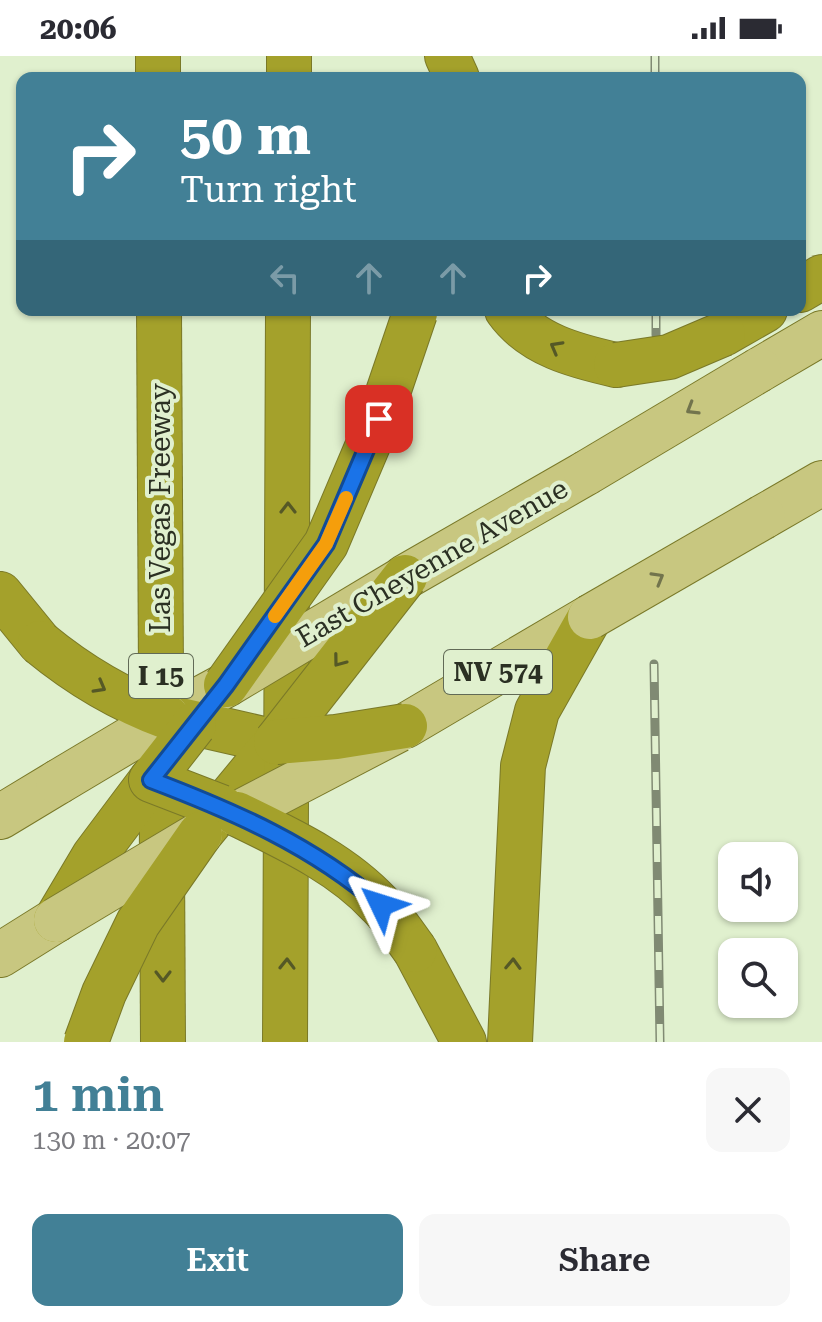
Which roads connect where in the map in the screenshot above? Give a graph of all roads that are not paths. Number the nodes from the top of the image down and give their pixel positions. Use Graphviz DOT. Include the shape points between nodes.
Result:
graph roads {
  1 [pos="159,316"];
  2 [pos="288,316"];
  3 [pos="414,316"];
  4 [pos="512,316"];
  5 [pos="754,316"];
  6 [pos="822,333"];
  7 [pos="822,483"];
  8 [pos="405,577"];
  9 [pos="0,594"];
  10 [pos="590,617"];
  11 [pos="226,685"];
  12 [pos="181,721"];
  13 [pos="405,726"];
  14 [pos="276,742"];
  15 [pos="151,780"];
  16 [pos="58,782"];
  17 [pos="0,817"];
  18 [pos="219,819"];
  19 [pos="56,920"];
  20 [pos="0,955"];
  21 [pos="86,1042"];
  22 [pos="163,1042"];
  23 [pos="285,1042"];
  24 [pos="464,1042"];
  25 [pos="510,1042"];
  1 -- 22 [label="highway, Las Vegas Freeway / I 15, one-way"];
  23 -- 2 [label="highway, one-way"];
  3 -- 11 [label="highway, bridge" via="379,419 326,544"];
  5 -- 4 [label="highway, one-way, bridge" via="669,357 616,365 571,355 519,326"];
  6 -- 8 [label="main road, East Cheyenne Avenue, one-way, bridge"];
  10 -- 7 [label="main road, NV 574, one-way, bridge"];
  8 -- 11 [label="main road, East Cheyenne Avenue, bridge"];
  8 -- 14 [label="highway, one-way, bridge"];
  9 -- 12 [label="highway, one-way, bridge" via="40,643 79,675 129,702"];
  10 -- 13 [label="main road, NV 574"];
  25 -- 10 [label="highway, one-way" via="523,766 537,711"];
  11 -- 12 [label="main road, East Cheyenne Avenue"];
  12 -- 14 [label="highway"];
  12 -- 15 [label="highway, bridge"];
  12 -- 16 [label="main road, East Cheyenne Avenue, bridge"];
  13 -- 14 [label="highway, bridge"];
  13 -- 18 [label="main road, NV 574, bridge"];
  14 -- 18 [label="highway"];
  15 -- 16 [label="highway"];
  15 -- 18 [label="highway, bridge"];
  15 -- 19 [label="highway" via="94,856"];
  16 -- 17 [label="main road, East Cheyenne Avenue"];
  18 -- 19 [label="main road, NV 574, bridge"];
  18 -- 21 [label="highway, bridge" via="138,923"];
  18 -- 24 [label="highway, bridge" via="310,850 381,905 415,950"];
  19 -- 20 [label="main road, NV 574"];
}
